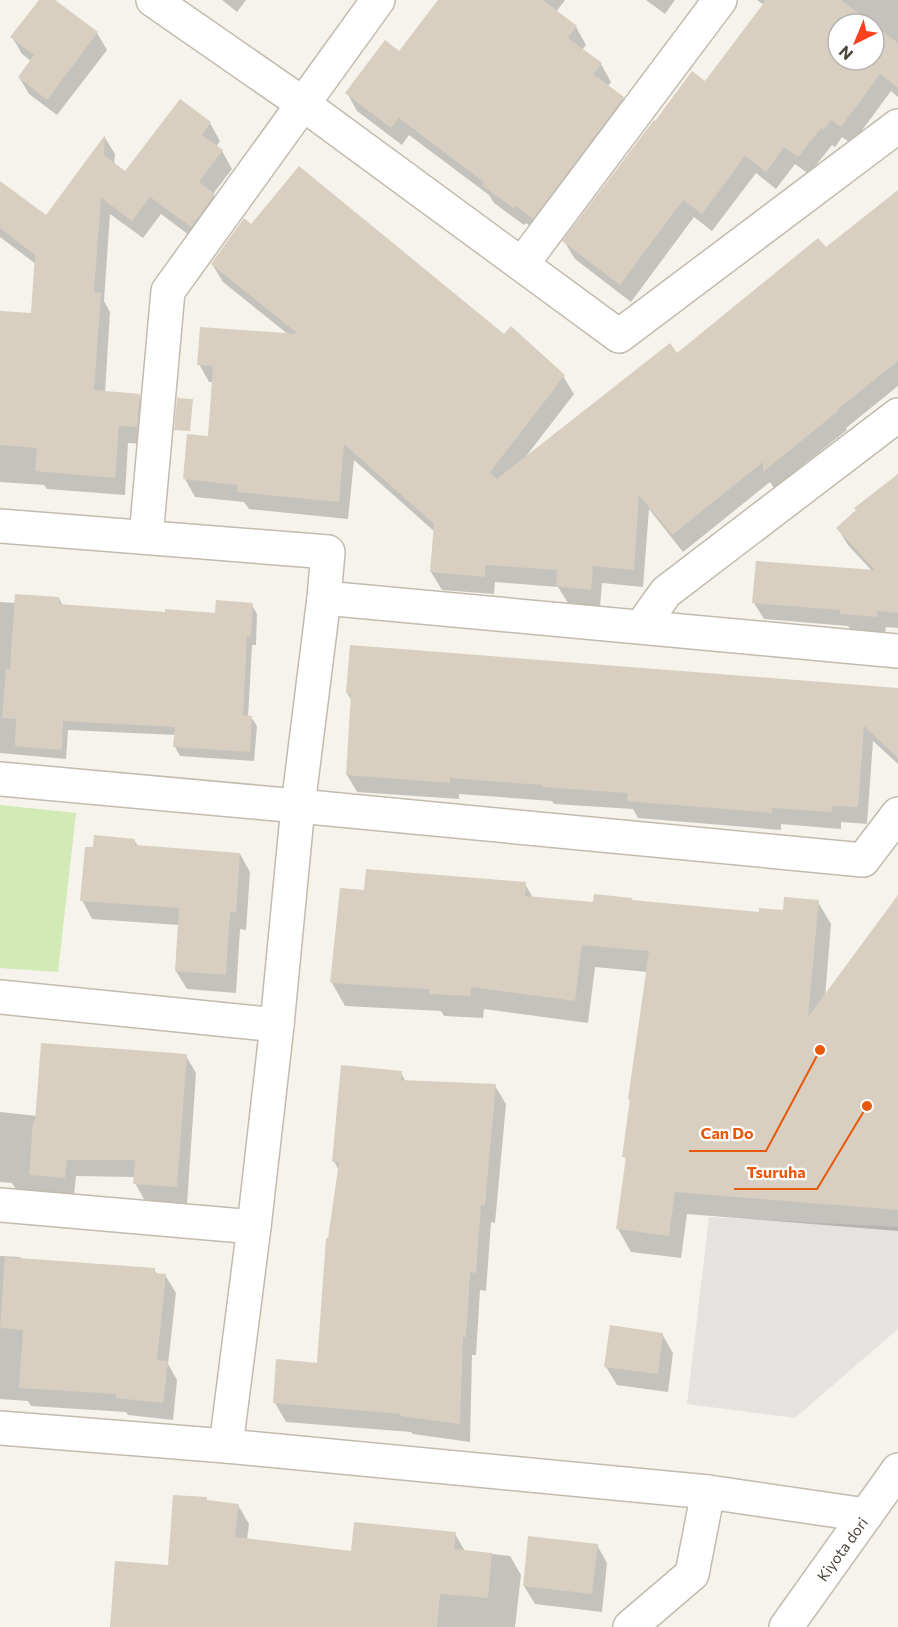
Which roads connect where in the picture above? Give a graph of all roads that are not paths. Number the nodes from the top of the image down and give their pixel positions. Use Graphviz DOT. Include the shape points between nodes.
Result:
graph roads {
  1 [pos="153,0"];
  2 [pos="378,0"];
  3 [pos="720,0"];
  4 [pos="303,104"];
  5 [pos="898,126"];
  6 [pos="522,264"];
  7 [pos="898,415"];
  8 [pos="0,526"];
  9 [pos="146,537"];
  10 [pos="324,598"];
  11 [pos="641,627"];
  12 [pos="898,651"];
  13 [pos="0,779"];
  14 [pos="298,806"];
  15 [pos="898,814"];
  16 [pos="0,997"];
  17 [pos="277,1026"];
  18 [pos="0,1205"];
  19 [pos="254,1227"];
  20 [pos="0,1428"];
  21 [pos="226,1446"];
  22 [pos="898,1470"];
  23 [pos="708,1492"];
  24 [pos="866,1515"];
  25 [pos="630,1627"];
  26 [pos="786,1627"];
  1 -- 4 [label="street"];
  2 -- 4 [label="street"];
  3 -- 6 [label="street"];
  4 -- 6 [label="street"];
  4 -- 9 [label="street" via="168,291"];
  5 -- 6 [label="street" via="619,336"];
  7 -- 11 [label="street" via="666,592"];
  8 -- 9 [label="street"];
  9 -- 10 [label="street" via="328,552"];
  10 -- 11 [label="street"];
  10 -- 14 [label="street"];
  11 -- 12 [label="street"];
  13 -- 14 [label="street"];
  14 -- 15 [label="street" via="863,860"];
  14 -- 17 [label="street"];
  16 -- 17 [label="street"];
  17 -- 19 [label="street"];
  18 -- 19 [label="street"];
  19 -- 21 [label="street"];
  20 -- 21 [label="street"];
  21 -- 23 [label="street"];
  22 -- 24 [label="street, Kiyota dori"];
  23 -- 24 [label="street"];
  23 -- 25 [label="street" via="692,1574"];
  24 -- 26 [label="street, Kiyota dori"];
}
